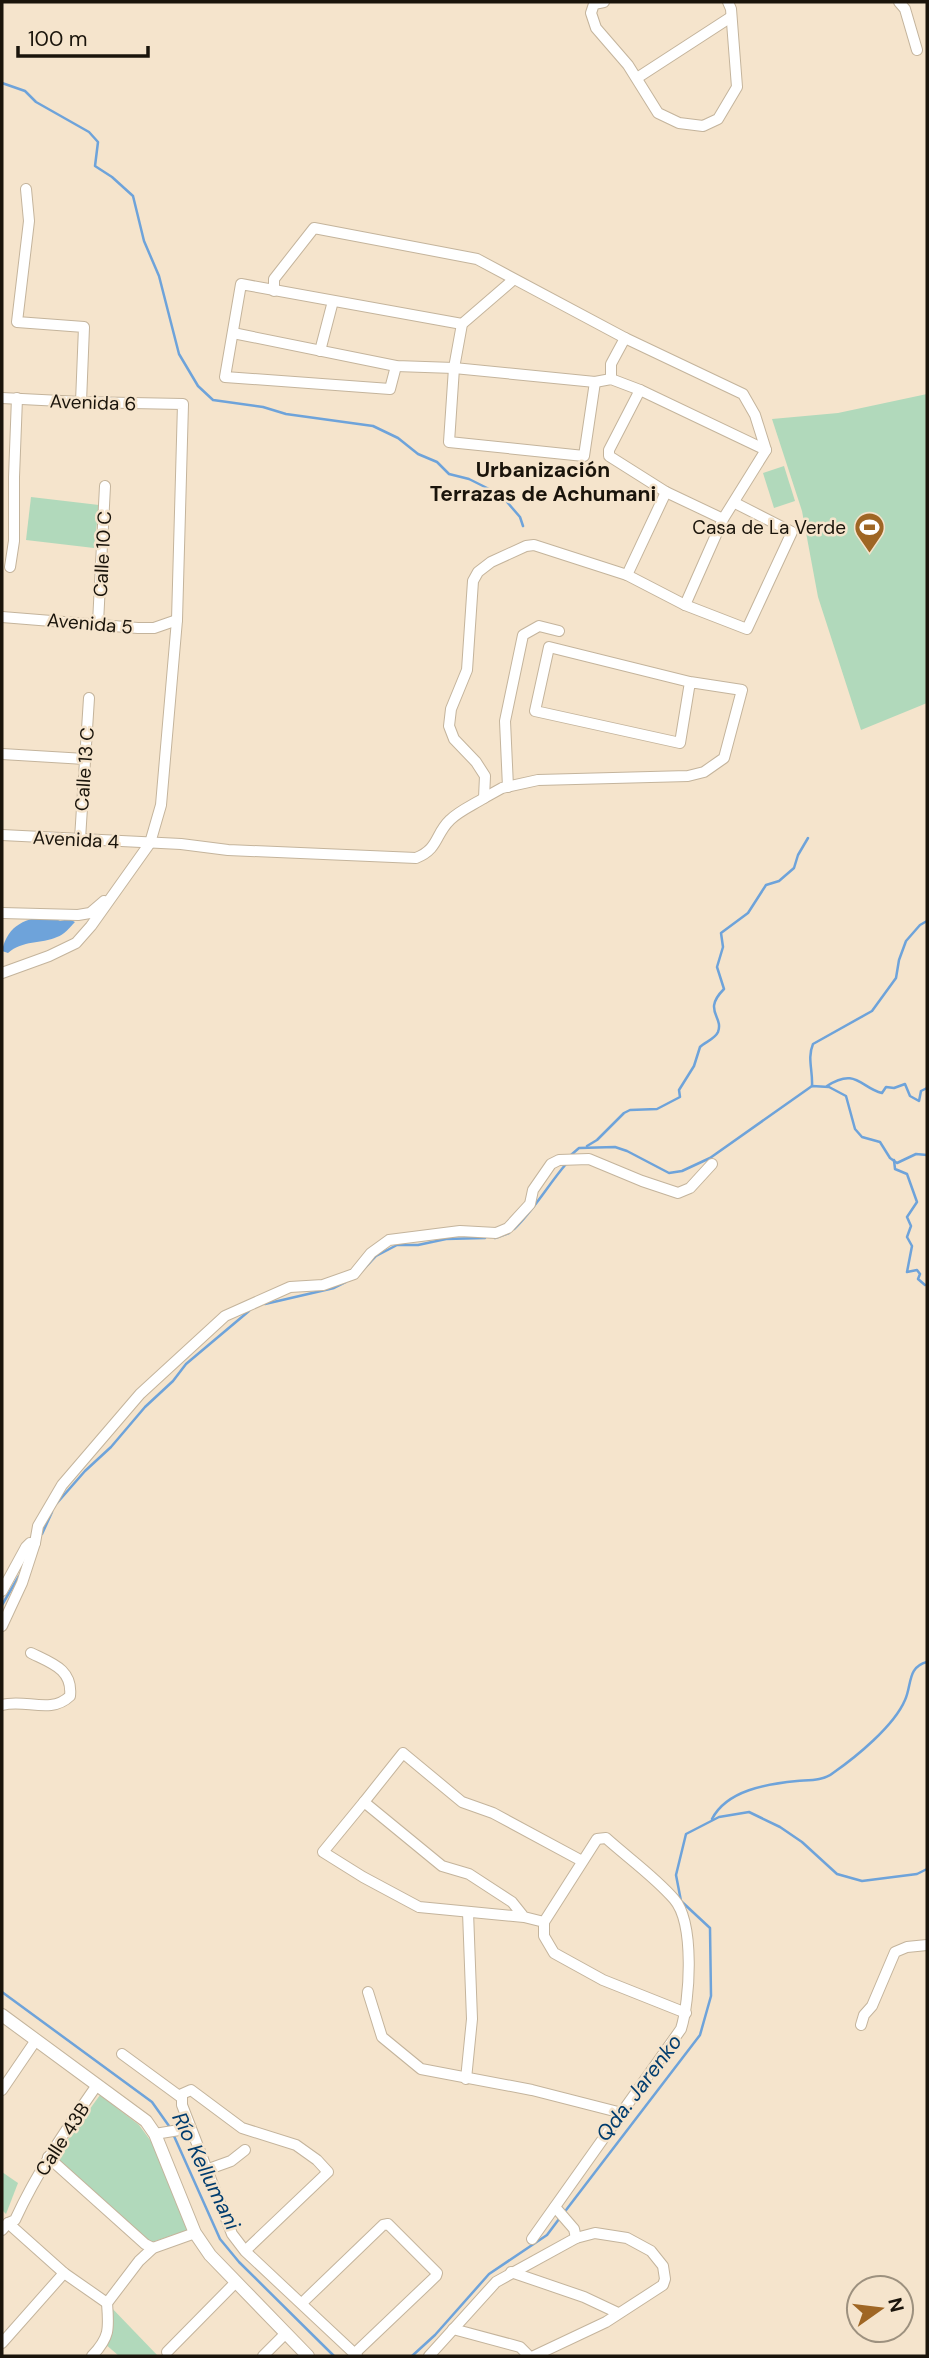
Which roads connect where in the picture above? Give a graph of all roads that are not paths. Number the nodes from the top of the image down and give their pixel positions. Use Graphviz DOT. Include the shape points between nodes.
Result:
graph roads {
  1 [pos="604,2"];
  2 [pos="728,2"];
  3 [pos="899,2"];
  4 [pos="732,17"];
  5 [pos="917,50"];
  6 [pos="637,78"];
  7 [pos="26,189"];
  8 [pos="513,280"];
  9 [pos="274,291"];
  10 [pos="333,302"];
  11 [pos="462,324"];
  12 [pos="233,333"];
  13 [pos="625,338"];
  14 [pos="320,351"];
  15 [pos="397,366"];
  16 [pos="454,368"];
  17 [pos="611,379"];
  18 [pos="595,382"];
  19 [pos="640,390"];
  20 [pos="2,398"];
  21 [pos="17,398"];
  22 [pos="81,402"];
  23 [pos="766,450"];
  24 [pos="106,486"];
  25 [pos="667,492"];
  26 [pos="735,503"];
  27 [pos="723,519"];
  28 [pos="2,540"];
  29 [pos="15,541"];
  30 [pos="10,567"];
  31 [pos="627,575"];
  32 [pos="685,605"];
  33 [pos="2,616"];
  34 [pos="177,620"];
  35 [pos="98,623"];
  36 [pos="559,631"];
  37 [pos="690,682"];
  38 [pos="89,698"];
  39 [pos="2,754"];
  40 [pos="85,759"];
  41 [pos="508,787"];
  42 [pos="484,799"];
  43 [pos="2,835"];
  44 [pos="80,839"];
  45 [pos="150,843"];
  46 [pos="119,887"];
  47 [pos="2,913"];
  48 [pos="2,973"];
  49 [pos="712,1164"];
  50 [pos="36,1543"];
  51 [pos="2,1591"];
  52 [pos="2,1626"];
  53 [pos="31,1653"];
  54 [pos="2,1705"];
  55 [pos="364,1802"];
  56 [pos="582,1861"];
  57 [pos="468,1912"];
  58 [pos="524,1917"];
  59 [pos="544,1922"];
  60 [pos="927,1945"];
  61 [pos="368,1992"];
  62 [pos="686,2013"];
  63 [pos="2,2015"];
  64 [pos="861,2025"];
  65 [pos="36,2040"];
  66 [pos="122,2054"];
  67 [pos="466,2079"];
  68 [pos="97,2085"];
  69 [pos="2,2090"];
  70 [pos="182,2098"];
  71 [pos="622,2113"];
  72 [pos="185,2129"];
  73 [pos="161,2132"];
  74 [pos="245,2150"];
  75 [pos="48,2157"];
  76 [pos="206,2170"];
  77 [pos="555,2207"];
  78 [pos="5,2227"];
  79 [pos="195,2233"];
  80 [pos="576,2238"];
  81 [pos="532,2239"];
  82 [pos="153,2248"];
  83 [pos="245,2251"];
  84 [pos="511,2272"];
  85 [pos="64,2273"];
  86 [pos="235,2283"];
  87 [pos="107,2303"];
  88 [pos="302,2303"];
  89 [pos="618,2313"];
  90 [pos="453,2329"];
  91 [pos="285,2334"];
  92 [pos="2,2343"];
  93 [pos="167,2352"];
  94 [pos="356,2355"];
  95 [pos="92,2356"];
  96 [pos="263,2356"];
  97 [pos="308,2356"];
  98 [pos="429,2356"];
  99 [pos="531,2356"];
  1 -- 6 [label="street" via="594,4 591,13 596,28"];
  2 -- 4 [label="street"];
  3 -- 5 [label="street"];
  4 -- 6 [label="street"];
  4 -- 6 [label="street" via="737,87 718,119 704,126 679,123 658,113"];
  7 -- 22 [label="street" via="29,221 17,322 84,327"];
  8 -- 9 [label="street" via="477,259 314,228 274,279"];
  8 -- 11 [label="street"];
  8 -- 13 [label="street"];
  9 -- 10 [label="street"];
  9 -- 12 [label="street" via="240,284"];
  10 -- 11 [label="street"];
  10 -- 14 [label="street"];
  11 -- 16 [label="street"];
  12 -- 14 [label="street"];
  12 -- 15 [label="street" via="225,377 390,389"];
  13 -- 17 [label="street" via="611,364"];
  13 -- 23 [label="street" via="743,394"];
  14 -- 15 [label="street"];
  15 -- 16 [label="street"];
  16 -- 18 [label="street"];
  16 -- 18 [label="street" via="449,442 584,456"];
  17 -- 18 [label="street"];
  17 -- 19 [label="street"];
  19 -- 23 [label="street"];
  19 -- 25 [label="street" via="609,456"];
  20 -- 21 [label="street, Avenida 6"];
  21 -- 22 [label="street, Avenida 6"];
  21 -- 29 [label="street"];
  22 -- 34 [label="street, Avenida 6" via="183,404"];
  23 -- 26 [label="street"];
  24 -- 35 [label="street, Calle 10 C"];
  25 -- 27 [label="street"];
  25 -- 31 [label="street"];
  26 -- 27 [label="street"];
  26 -- 32 [label="street" via="792,532 747,629"];
  27 -- 32 [label="street"];
  28 -- 29 [label="street"];
  29 -- 30 [label="street"];
  31 -- 32 [label="street"];
  31 -- 42 [label="street" via="534,545 478,572 473,581 467,670 449,726 454,739 485,776"];
  33 -- 35 [label="street, Avenida 5"];
  34 -- 35 [label="street, Avenida 5" via="154,628"];
  34 -- 45 [label="street" via="161,804"];
  36 -- 41 [label="street" via="539,626 523,635 505,721"];
  37 -- 37 [label="street" via="549,647 535,710 680,743"];
  37 -- 41 [label="street, Avenida 4" via="742,690 724,758 704,772 538,780"];
  38 -- 40 [label="street, Calle 13 C"];
  39 -- 40 [label="street"];
  40 -- 44 [label="street, Calle 13 C"];
  41 -- 42 [label="street, Avenida 4"];
  42 -- 45 [label="street, Avenida 4" via="447,822 433,847 416,858"];
  43 -- 44 [label="street, Avenida 4"];
  44 -- 45 [label="street, Avenida 4"];
  45 -- 46 [label="street"];
  46 -- 47 [label="street" via="90,913"];
  46 -- 48 [label="street" via="76,943"];
  49 -- 50 [label="street" via="690,1188 678,1193 589,1159 559,1160 551,1164 533,1190 530,1204 508,1228 496,1233 460,1231 389,1240 354,1274 323,1285 290,1287 225,1316 140,1394 62,1485 38,1526"];
  50 -- 51 [label="street" via="26,1547"];
  50 -- 52 [label="street"];
  53 -- 54 [label="street" via="64,1672 72,1685 70,1696 63,1703 47,1706 14,1701"];
  55 -- 56 [label="street" via="403,1753 462,1802 493,1813"];
  55 -- 57 [label="street" via="323,1852 419,1907"];
  55 -- 58 [label="street" via="442,1866 469,1874 512,1902"];
  56 -- 59 [label="street"];
  56 -- 62 [label="street" via="597,1839 606,1838 676,1900 689,1940"];
  57 -- 58 [label="street"];
  57 -- 67 [label="street" via="472,2019"];
  58 -- 59 [label="street"];
  59 -- 62 [label="street" via="544,1936 554,1953 603,1980"];
  60 -- 64 [label="street" via="895,1952"];
  61 -- 67 [label="street" via="382,2037 421,2069"];
  62 -- 71 [label="street" via="681,2029"];
  63 -- 65 [label="street"];
  65 -- 68 [label="street"];
  65 -- 69 [label="street"];
  66 -- 70 [label="street"];
  67 -- 71 [label="street" via="544,2092"];
  68 -- 73 [label="street"];
  68 -- 75 [label="street, Calle 43B"];
  70 -- 72 [label="street"];
  70 -- 83 [label="street" via="187,2091 195,2091 242,2128 296,2144 328,2172"];
  71 -- 77 [label="street"];
  72 -- 73 [label="street"];
  72 -- 76 [label="street"];
  73 -- 79 [label="street"];
  74 -- 76 [label="street"];
  75 -- 78 [label="street, Calle 43B" via="15,2220"];
  75 -- 82 [label="street"];
  76 -- 83 [label="street" via="232,2234"];
  77 -- 80 [label="street"];
  77 -- 81 [label="street"];
  78 -- 85 [label="street"];
  79 -- 82 [label="street"];
  79 -- 86 [label="street"];
  80 -- 84 [label="street"];
  80 -- 89 [label="street" via="595,2234 627,2238 651,2251 663,2266 663,2285"];
  82 -- 87 [label="street"];
  83 -- 88 [label="street"];
  84 -- 89 [label="street"];
  84 -- 90 [label="street"];
  85 -- 87 [label="street"];
  85 -- 92 [label="street"];
  86 -- 91 [label="street"];
  86 -- 93 [label="street"];
  87 -- 95 [label="street" via="107,2334"];
  88 -- 94 [label="street"];
  88 -- 94 [label="street" via="388,2224 437,2273"];
  89 -- 99 [label="street"];
  90 -- 98 [label="street"];
  90 -- 99 [label="street" via="520,2347"];
  91 -- 96 [label="street"];
  91 -- 97 [label="street"];
}
